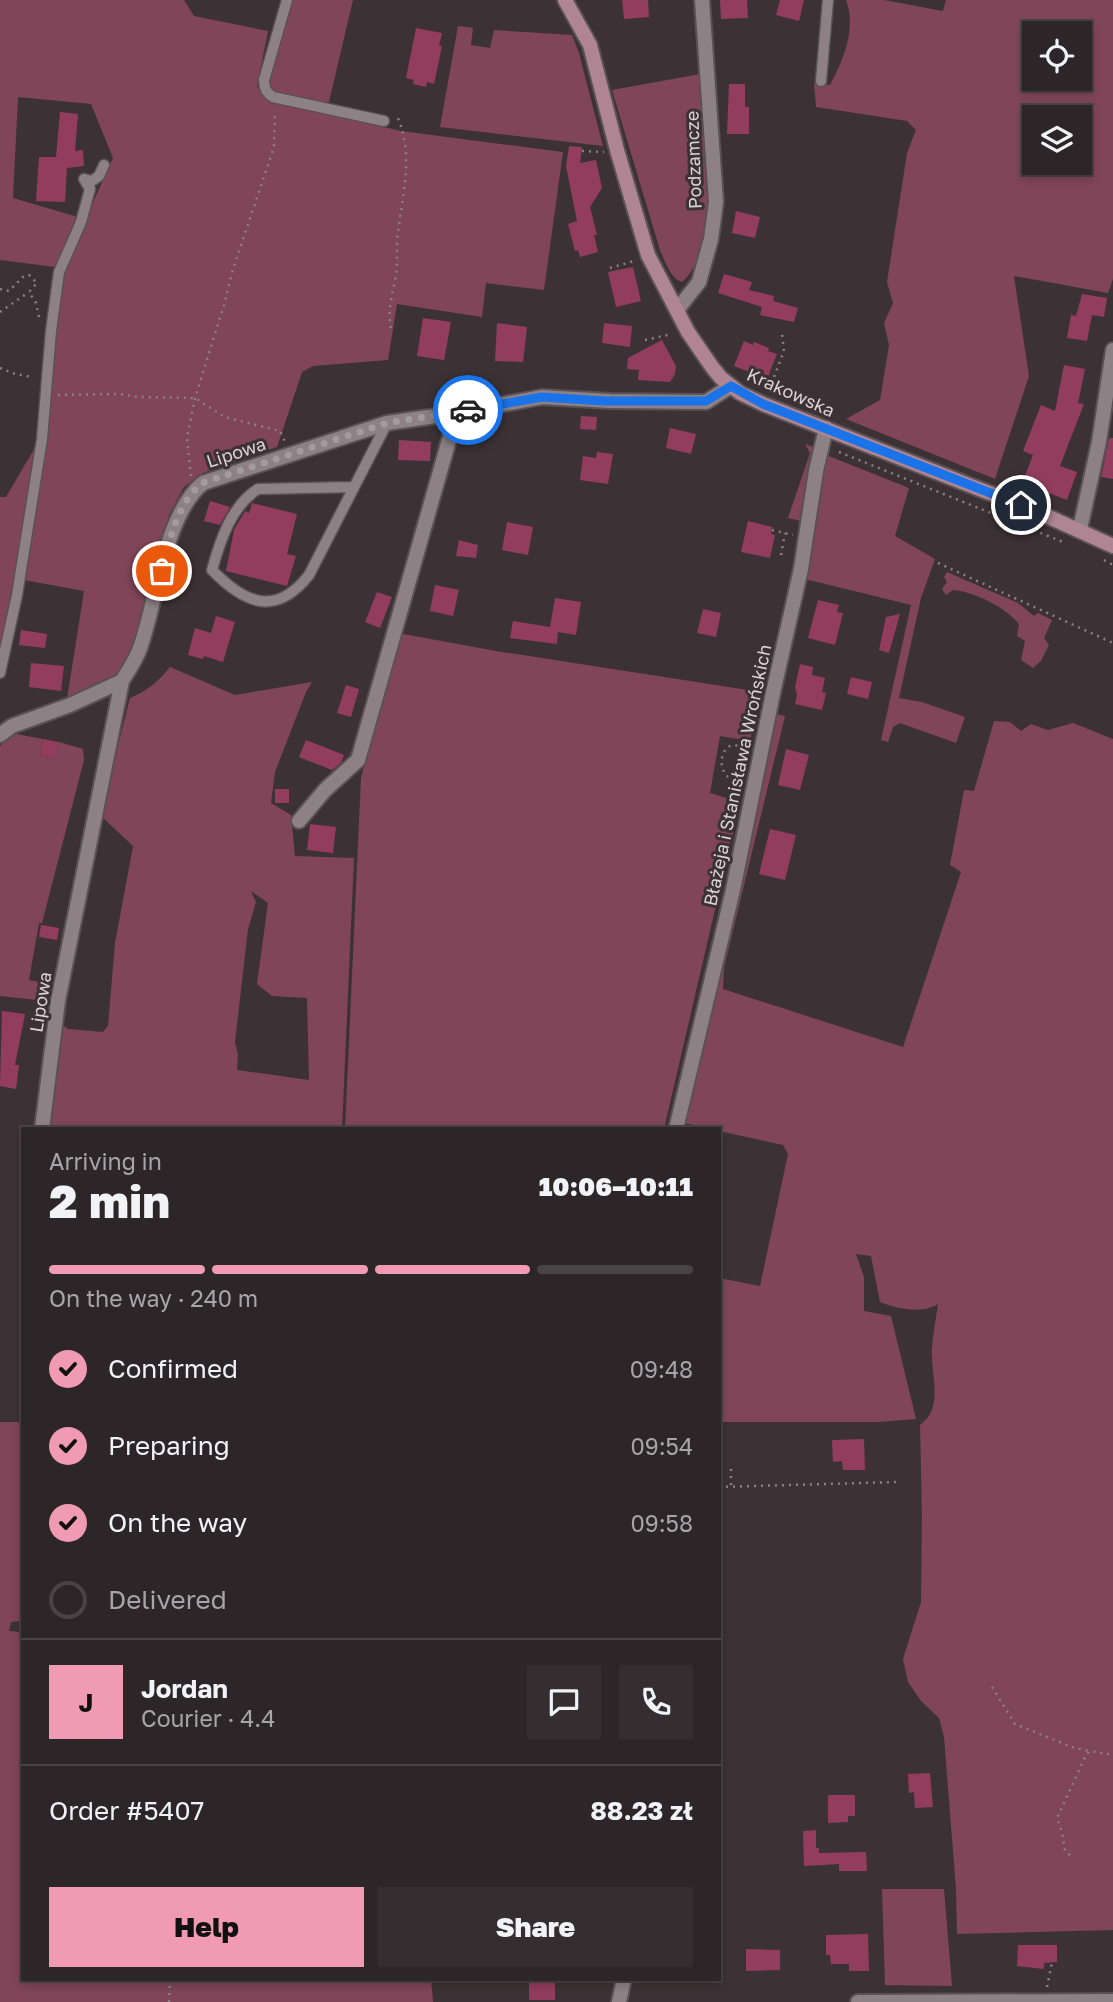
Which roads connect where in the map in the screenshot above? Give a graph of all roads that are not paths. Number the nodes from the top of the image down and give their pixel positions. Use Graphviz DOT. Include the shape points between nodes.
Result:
graph roads {
  1 [pos="287,0"];
  2 [pos="565,0"];
  3 [pos="702,0"];
  4 [pos="828,0"];
  5 [pos="821,81"];
  6 [pos="384,121"];
  7 [pos="104,165"];
  8 [pos="677,310"];
  9 [pos="1113,350"];
  10 [pos="731,386"];
  11 [pos="457,412"];
  12 [pos="387,423"];
  13 [pos="826,428"];
  14 [pos="354,487"];
  15 [pos="1080,529"];
  16 [pos="1113,546"];
  17 [pos="0,673"];
  18 [pos="122,681"];
  19 [pos="0,733"];
  20 [pos="299,821"];
  21 [pos="42,1127"];
  22 [pos="676,1127"];
  23 [pos="624,1981"];
  24 [pos="1113,2001"];
  25 [pos="619,2002"];
  26 [pos="858,2002"];
  1 -- 6 [label="lane" via="264,80 268,94"];
  2 -- 8 [label="street, Krakowska" via="590,45 648,255"];
  3 -- 8 [label="street, Podzamcze" via="716,201 699,282"];
  4 -- 5 [label="lane"];
  7 -- 17 [label="lane" via="92,181 84,179 90,189 88,197 59,272 42,439"];
  8 -- 10 [label="street, Krakowska" via="712,367"];
  9 -- 15 [label="street"];
  10 -- 11 [label="street, Lipowa" via="706,401 542,397"];
  10 -- 13 [label="street, Krakowska" via="763,404"];
  11 -- 12 [label="street, Lipowa"];
  11 -- 20 [label="street" via="358,761"];
  12 -- 14 [label="lane"];
  12 -- 18 [label="street, Lipowa" via="202,483 192,492 175,522 140,651"];
  13 -- 15 [label="street, Krakowska"];
  13 -- 22 [label="street, Błażeja i Stanisława Wrońskich" via="733,890"];
  14 -- 14 [label="lane" via="309,575 284,599 251,601 212,570 219,543 244,498 258,489"];
  15 -- 16 [label="street, Krakowska"];
  18 -- 19 [label="street"];
  18 -- 21 [label="street, Lipowa" via="53,1009"];
  23 -- 25 [label="street"];
  24 -- 26 [label="street"];
}
